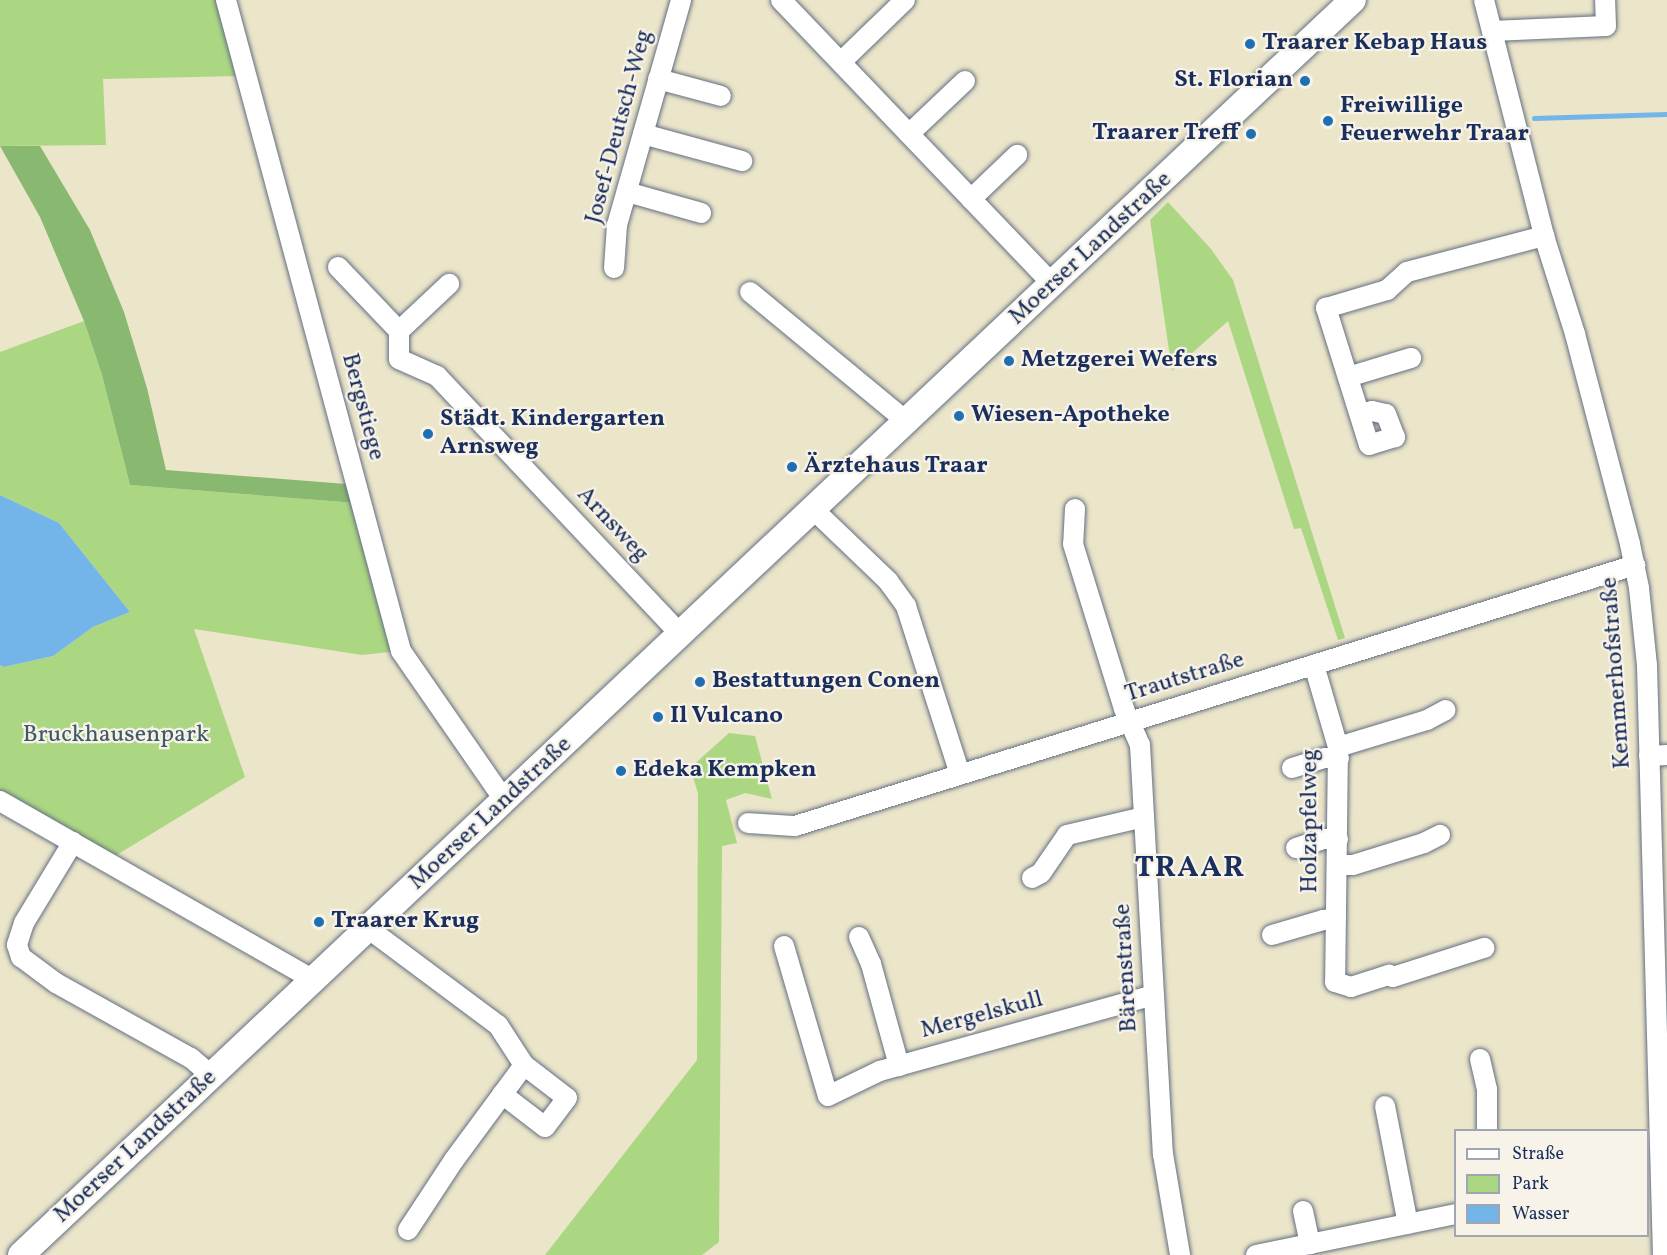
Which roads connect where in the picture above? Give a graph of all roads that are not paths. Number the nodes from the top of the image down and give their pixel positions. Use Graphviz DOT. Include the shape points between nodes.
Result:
graph roads {
  1 [pos="226,0"];
  2 [pos="681,0"];
  3 [pos="781,0"];
  4 [pos="905,0"];
  5 [pos="1353,0"];
  6 [pos="1484,0"];
  7 [pos="1605,0"];
  8 [pos="1492,31"];
  9 [pos="841,62"];
  10 [pos="658,79"];
  11 [pos="965,81"];
  12 [pos="721,96"];
  13 [pos="643,134"];
  14 [pos="909,134"];
  15 [pos="1017,155"];
  16 [pos="742,161"];
  17 [pos="627,192"];
  18 [pos="970,199"];
  19 [pos="701,213"];
  20 [pos="1544,236"];
  21 [pos="338,267"];
  22 [pos="614,268"];
  23 [pos="448,284"];
  24 [pos="1053,285"];
  25 [pos="750,292"];
  26 [pos="399,332"];
  27 [pos="1411,358"];
  28 [pos="1348,377"];
  29 [pos="1360,414"];
  30 [pos="907,422"];
  31 [pos="1076,509"];
  32 [pos="814,510"];
  33 [pos="1635,565"];
  34 [pos="681,635"];
  35 [pos="1314,664"];
  36 [pos="1446,710"];
  37 [pos="1131,722"];
  38 [pos="1338,752"];
  39 [pos="1658,756"];
  40 [pos="1292,768"];
  41 [pos="960,774"];
  42 [pos="0,801"];
  43 [pos="505,801"];
  44 [pos="1144,817"];
  45 [pos="748,823"];
  46 [pos="1440,835"];
  47 [pos="1338,839"];
  48 [pos="73,842"];
  49 [pos="1296,848"];
  50 [pos="1338,865"];
  51 [pos="1032,878"];
  52 [pos="1336,919"];
  53 [pos="369,929"];
  54 [pos="1272,935"];
  55 [pos="859,937"];
  56 [pos="784,946"];
  57 [pos="1485,948"];
  58 [pos="314,980"];
  59 [pos="1154,995"];
  60 [pos="1480,1059"];
  61 [pos="524,1065"];
  62 [pos="898,1066"];
  63 [pos="212,1076"];
  64 [pos="502,1094"];
  65 [pos="1385,1106"];
  66 [pos="1487,1129"];
  67 [pos="1654,1134"];
  68 [pos="1303,1211"];
  69 [pos="1454,1214"];
  70 [pos="1408,1224"];
  71 [pos="408,1230"];
  72 [pos="1665,1232"];
  73 [pos="1310,1244"];
  74 [pos="21,1255"];
  75 [pos="1180,1255"];
  76 [pos="1256,1255"];
  77 [pos="1663,1255"];
  1 -- 43 [label="street, Bergstiege" via="400,651"];
  2 -- 10 [label="street, Josef-Deutsch-Weg"];
  3 -- 9 [label="street"];
  4 -- 9 [label="street"];
  5 -- 24 [label="main road, Moerser Landstraße"];
  6 -- 8 [label="street, Kemmerhofstraße"];
  7 -- 8 [label="street" via="1606,26"];
  8 -- 20 [label="street, Kemmerhofstraße"];
  9 -- 14 [label="street"];
  10 -- 12 [label="street"];
  10 -- 13 [label="street, Josef-Deutsch-Weg"];
  11 -- 14 [label="street"];
  13 -- 16 [label="street"];
  13 -- 17 [label="street, Josef-Deutsch-Weg"];
  14 -- 18 [label="street"];
  15 -- 18 [label="street"];
  17 -- 19 [label="street"];
  17 -- 22 [label="street, Josef-Deutsch-Weg" via="617,225"];
  18 -- 24 [label="street"];
  20 -- 28 [label="street" via="1407,272 1387,290 1326,308"];
  20 -- 33 [label="street, Kemmerhofstraße" via="1575,334"];
  21 -- 26 [label="street"];
  23 -- 26 [label="street"];
  24 -- 30 [label="main road, Moerser Landstraße"];
  25 -- 30 [label="street"];
  26 -- 34 [label="street, Arnsweg" via="399,359 437,376"];
  27 -- 28 [label="street"];
  28 -- 29 [label="street"];
  30 -- 32 [label="main road, Moerser Landstraße"];
  31 -- 37 [label="street, Bärenstraße" via="1073,544"];
  32 -- 34 [label="main road, Moerser Landstraße"];
  32 -- 41 [label="street" via="888,581 906,606"];
  33 -- 35 [label="street, Trautstraße"];
  33 -- 39 [label="street, Kemmerhofstraße"];
  34 -- 43 [label="main road, Moerser Landstraße"];
  35 -- 37 [label="street, Trautstraße"];
  35 -- 38 [label="street, Holzapfelweg"];
  36 -- 38 [label="street"];
  37 -- 41 [label="street, Trautstraße"];
  37 -- 44 [label="street, Bärenstraße" via="1140,746"];
  38 -- 40 [label="street"];
  38 -- 47 [label="street, Holzapfelweg"];
  39 -- 67 [label="street, Kemmerhofstraße"];
  41 -- 45 [label="street, Trautstraße" via="795,826"];
  42 -- 48 [label="street"];
  43 -- 53 [label="main road, Moerser Landstraße"];
  44 -- 51 [label="street" via="1067,835 1041,873"];
  44 -- 59 [label="street, Bärenstraße"];
  46 -- 50 [label="street" via="1353,865"];
  47 -- 49 [label="street"];
  47 -- 50 [label="street, Holzapfelweg"];
  48 -- 58 [label="street"];
  48 -- 63 [label="street" via="24,923 17,945 21,957 56,982 190,1058"];
  50 -- 52 [label="street, Holzapfelweg"];
  52 -- 54 [label="street"];
  52 -- 57 [label="street, Holzapfelweg" via="1335,982 1351,987"];
  53 -- 58 [label="main road, Moerser Landstraße"];
  53 -- 61 [label="street" via="498,1026"];
  55 -- 62 [label="street" via="871,964"];
  56 -- 62 [label="street, Mergelskull" via="828,1096"];
  58 -- 63 [label="main road, Moerser Landstraße"];
  59 -- 62 [label="street, Mergelskull"];
  59 -- 75 [label="street, Bärenstraße" via="1163,1154"];
  60 -- 66 [label="street" via="1487,1089"];
  61 -- 64 [label="street"];
  61 -- 64 [label="street" via="567,1098 545,1127"];
  63 -- 74 [label="main road, Moerser Landstraße"];
  64 -- 71 [label="street"];
  65 -- 70 [label="street"];
  67 -- 72 [label="street, Kemmerhofstraße"];
  68 -- 73 [label="street"];
  69 -- 70 [label="street"];
  70 -- 73 [label="street"];
  72 -- 77 [label="street, Kemmerhofstraße"];
  73 -- 76 [label="street"];
}
